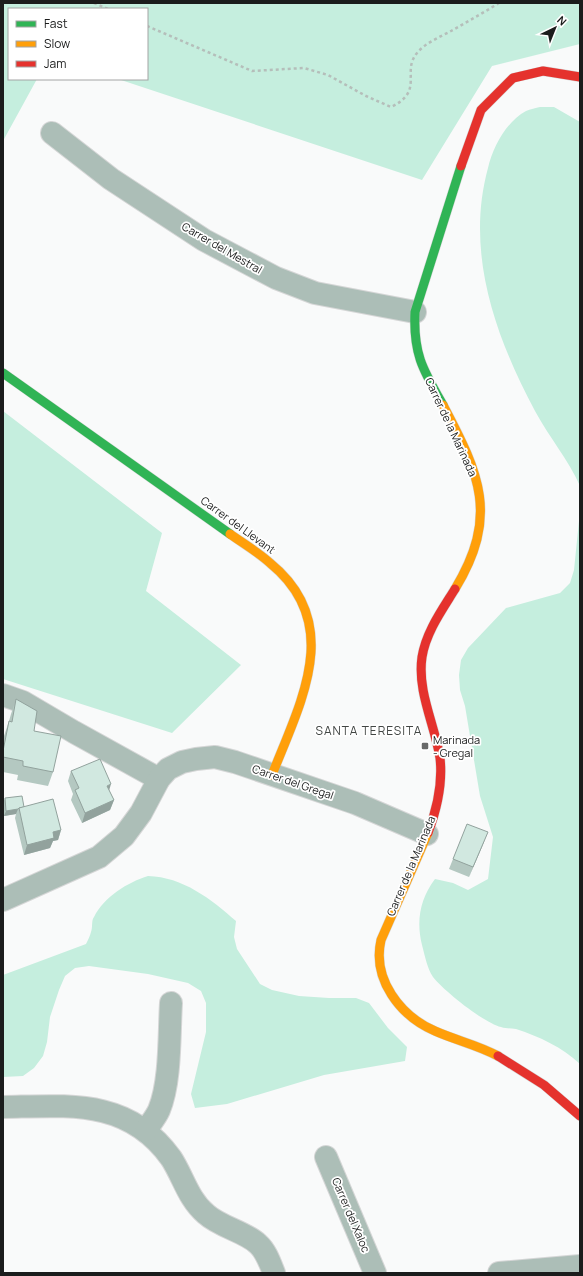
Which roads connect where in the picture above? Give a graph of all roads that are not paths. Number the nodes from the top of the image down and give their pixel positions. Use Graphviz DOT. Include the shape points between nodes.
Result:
graph roads {
  1 [pos="580,77"];
  2 [pos="52,133"];
  3 [pos="415,312"];
  4 [pos="3,372"];
  5 [pos="3,695"];
  6 [pos="272,774"];
  7 [pos="159,779"];
  8 [pos="427,834"];
  9 [pos="3,900"];
  10 [pos="171,1003"];
  11 [pos="3,1107"];
  12 [pos="580,1116"];
  13 [pos="146,1130"];
  14 [pos="326,1157"];
  15 [pos="580,1266"];
  16 [pos="274,1273"];
  17 [pos="375,1273"];
  18 [pos="499,1273"];
  1 -- 3 [label="street, Carrer de la Marinada" via="543,71 513,78 481,110 455,181"];
  2 -- 3 [label="street, Carrer del Mestral" via="111,179 204,240 276,278 315,293"];
  3 -- 8 [label="street, Carrer de la Marinada" via="414,334 419,361 474,471 481,514 478,543 470,564 432,627 422,660 422,680 438,746 441,782 439,798"];
  4 -- 6 [label="street, Carrer del Llevant" via="271,563 299,596 307,616 312,645 310,669"];
  5 -- 7 [label="street" via="23,702"];
  6 -- 7 [label="street, Carrer del Gregal" via="215,758 182,762 168,769"];
  6 -- 8 [label="street, Carrer del Gregal"];
  7 -- 9 [label="street, Carrer del Gregal" via="141,813 124,836 99,857"];
  8 -- 12 [label="street, Carrer de la Marinada" via="387,924 379,949 381,971 387,988 404,1009 423,1025 503,1058 538,1080"];
  10 -- 13 [label="street" via="166,1084 158,1112"];
  11 -- 13 [label="street" via="57,1106 112,1112"];
  13 -- 16 [label="street" via="172,1160 196,1204 218,1223 258,1243"];
  14 -- 17 [label="street, Carrer del Xaloc"];
  15 -- 18 [label="street"];
}
